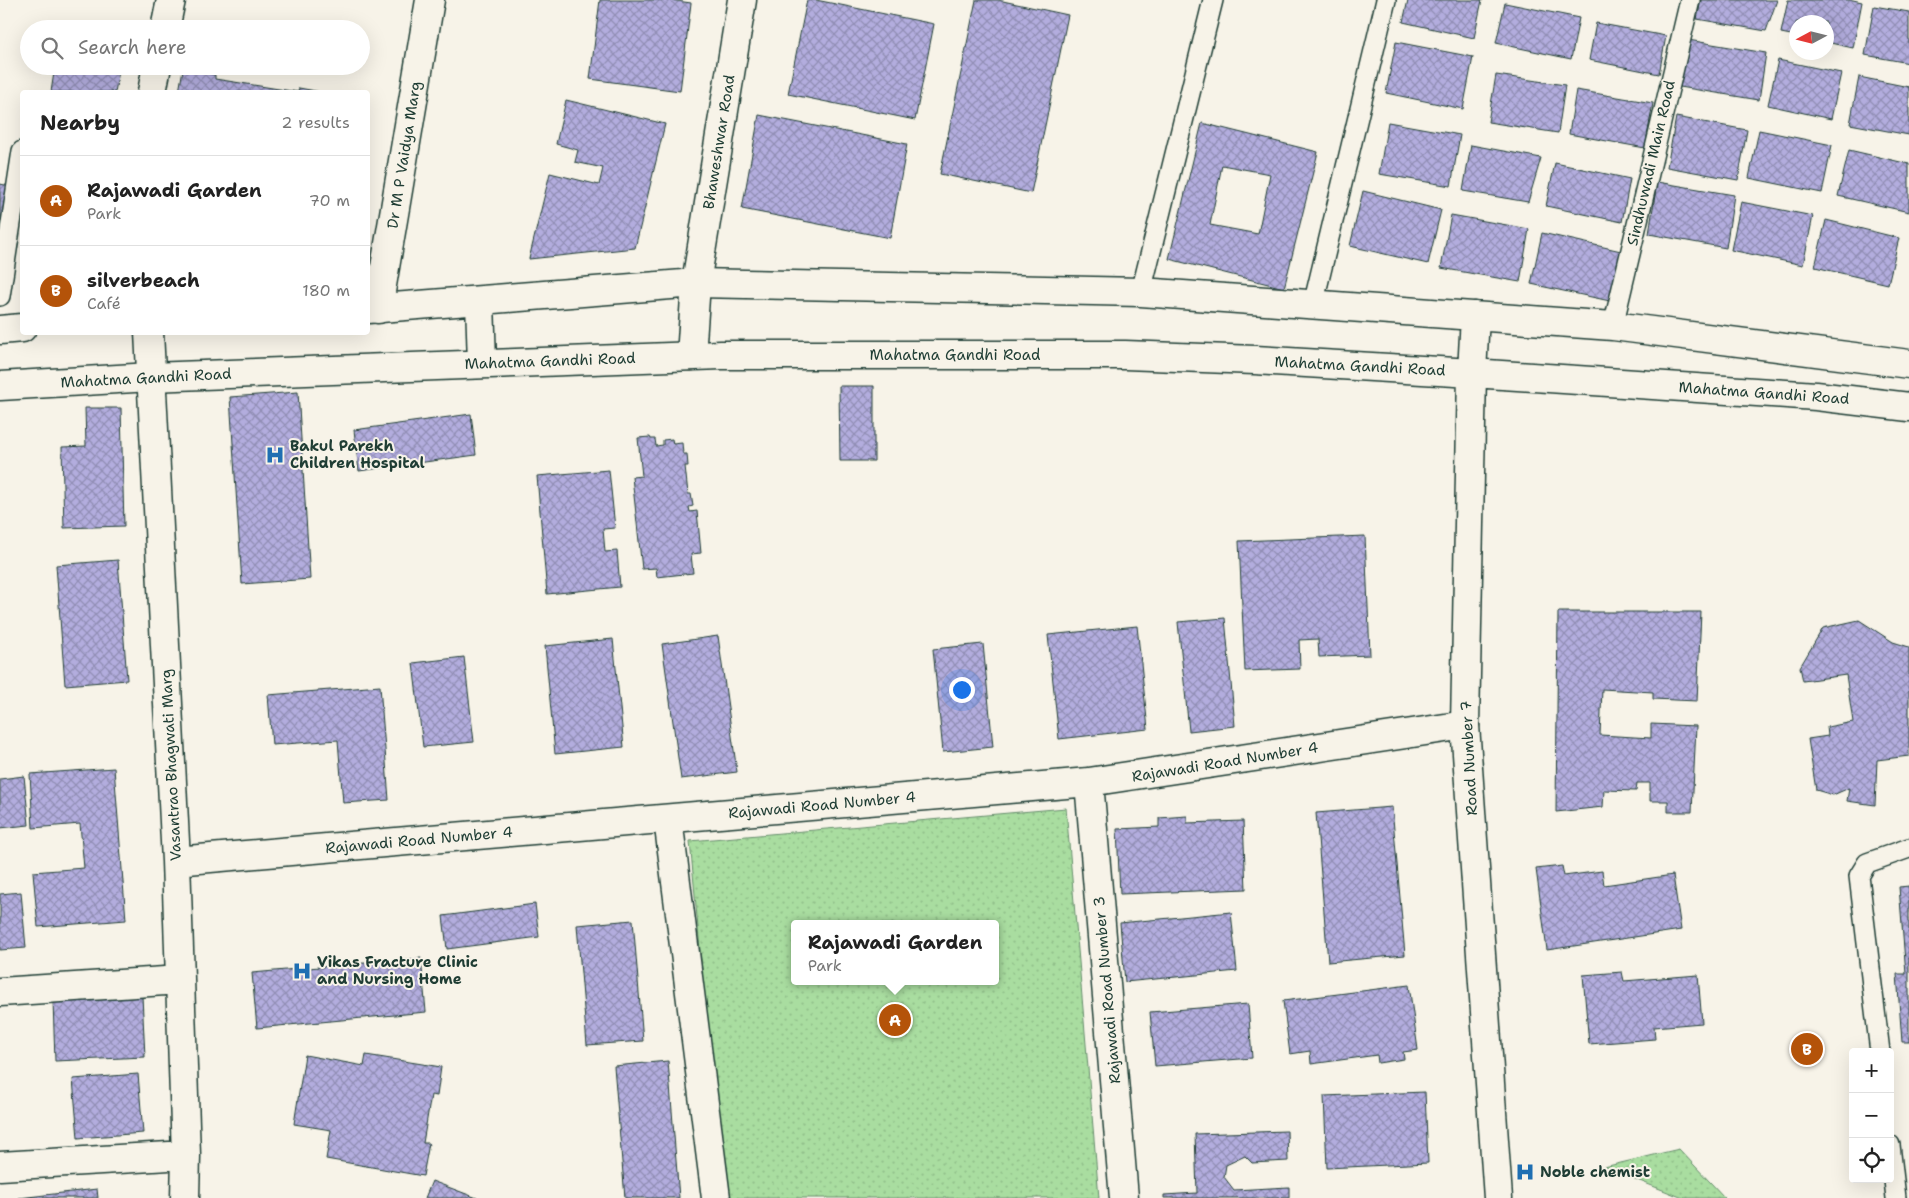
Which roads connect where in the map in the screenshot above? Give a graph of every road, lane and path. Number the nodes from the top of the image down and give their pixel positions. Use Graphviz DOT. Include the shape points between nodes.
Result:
graph roads {
  1 [pos="171,0"];
  2 [pos="430,0"];
  3 [pos="742,0"];
  4 [pos="1213,0"];
  5 [pos="1386,0"];
  6 [pos="1690,0"];
  7 [pos="167,20"];
  8 [pos="155,75"];
  9 [pos="152,90"];
  10 [pos="20,164"];
  11 [pos="696,283"];
  12 [pos="1141,292"];
  13 [pos="0,296"];
  14 [pos="480,301"];
  15 [pos="1313,305"];
  16 [pos="373,309"];
  17 [pos="1475,316"];
  18 [pos="1613,326"];
  19 [pos="20,328"];
  20 [pos="0,330"];
  21 [pos="149,335"];
  22 [pos="691,356"];
  23 [pos="482,364"];
  24 [pos="1909,364"];
  25 [pos="1472,373"];
  26 [pos="151,377"];
  27 [pos="0,386"];
  28 [pos="1909,407"];
  29 [pos="1465,725"];
  30 [pos="1089,782"];
  31 [pos="668,819"];
  32 [pos="1909,848"];
  33 [pos="176,861"];
  34 [pos="180,980"];
  35 [pos="0,992"];
  36 [pos="1880,1048"];
  37 [pos="186,1155"];
  38 [pos="0,1166"];
  39 [pos="1894,1180"];
  40 [pos="185,1198"];
  41 [pos="716,1198"];
  42 [pos="1124,1198"];
  43 [pos="1498,1198"];
  44 [pos="1896,1198"];
  1 -- 7 [label="street"];
  2 -- 16 [label="street, Dr M P Vaidya Marg"];
  3 -- 11 [label="street, Bhaweshwar Road"];
  4 -- 12 [label="lane"];
  5 -- 15 [label="lane"];
  6 -- 18 [label="lane, Sindhuwadi Main Road"];
  8 -- 9 [label="street"];
  10 -- 13 [label="lane"];
  11 -- 12 [label="street"];
  11 -- 14 [label="street"];
  11 -- 22 [label="street, Bhaweshwar Road"];
  12 -- 15 [label="street"];
  14 -- 16 [label="street"];
  14 -- 23 [label="street"];
  15 -- 17 [label="street"];
  17 -- 18 [label="street"];
  17 -- 25 [label="street, Road Number 7"];
  18 -- 24 [label="street"];
  19 -- 20 [label="street"];
  21 -- 26 [label="street, Vasantrao Bhagwati Marg"];
  22 -- 23 [label="street, Mahatma Gandhi Road"];
  22 -- 25 [label="street, Mahatma Gandhi Road" via="1125,355"];
  23 -- 26 [label="street, Mahatma Gandhi Road"];
  25 -- 28 [label="street, Mahatma Gandhi Road" via="1816,396"];
  25 -- 29 [label="street, Road Number 7"];
  26 -- 27 [label="street, Mahatma Gandhi Road"];
  26 -- 33 [label="street, Vasantrao Bhagwati Marg"];
  29 -- 30 [label="street, Rajawadi Road Number 4"];
  29 -- 43 [label="street, Road Number 7"];
  30 -- 31 [label="street, Rajawadi Road Number 4"];
  30 -- 42 [label="street, Rajawadi Road Number 3"];
  31 -- 33 [label="street, Rajawadi Road Number 4"];
  31 -- 41 [label="street"];
  32 -- 36 [label="lane" via="1868,863 1859,876"];
  33 -- 34 [label="street, Vasantrao Bhagwati Marg"];
  34 -- 35 [label="street"];
  34 -- 37 [label="street, Vasantrao Bhagwati Marg"];
  37 -- 38 [label="street"];
  37 -- 40 [label="street, Vasantrao Bhagwati Marg"];
  39 -- 44 [label="lane"];
}
